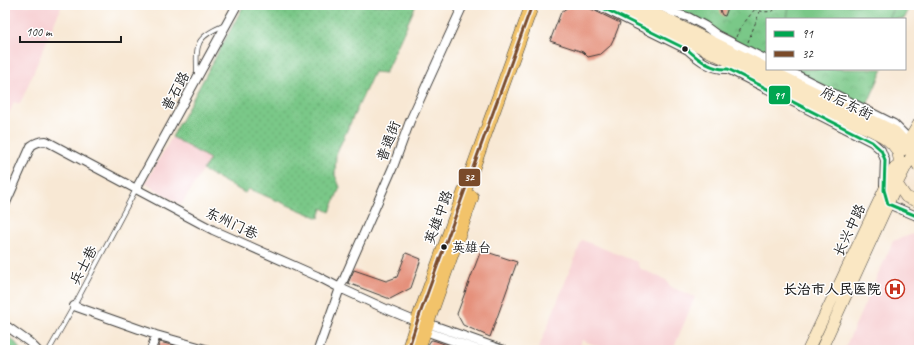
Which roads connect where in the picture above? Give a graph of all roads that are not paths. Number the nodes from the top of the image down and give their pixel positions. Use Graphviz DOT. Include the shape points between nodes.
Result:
graph roads {
  1 [pos="238,5"];
  2 [pos="463,5"];
  3 [pos="532,5"];
  4 [pos="540,5"];
  5 [pos="597,5"];
  6 [pos="614,5"];
  7 [pos="637,5"];
  8 [pos="658,5"];
  9 [pos="227,24"];
  10 [pos="766,60"];
  11 [pos="766,68"];
  12 [pos="769,70"];
  13 [pos="787,70"];
  14 [pos="197,78"];
  15 [pos="919,123"];
  16 [pos="913,146"];
  17 [pos="899,158"];
  18 [pos="919,167"];
  19 [pos="897,184"];
  20 [pos="136,189"];
  21 [pos="884,190"];
  22 [pos="919,194"];
  23 [pos="919,202"];
  24 [pos="888,204"];
  25 [pos="5,206"];
  26 [pos="919,217"];
  27 [pos="340,288"];
  28 [pos="74,306"];
  29 [pos="5,325"];
  30 [pos="423,325"];
  31 [pos="156,335"];
  32 [pos="37,350"];
  33 [pos="49,350"];
  34 [pos="151,350"];
  35 [pos="209,350"];
  36 [pos="318,350"];
  37 [pos="408,350"];
  38 [pos="418,350"];
  39 [pos="479,350"];
  40 [pos="503,350"];
  41 [pos="808,350"];
  42 [pos="821,350"];
  1 -- 9 [label="street, 普石路"];
  2 -- 27 [label="street, 普通街" via="410,121 393,167"];
  3 -- 30 [label="main road, 英雄中路"];
  4 -- 30 [label="main road, 英雄中路"];
  5 -- 21 [label="street" via="688,50 697,59 719,69 728,69 872,142 881,150 885,160"];
  6 -- 17 [label="main road, 府后东街" via="889,141 896,147"];
  7 -- 11 [label="main road, 府后东街"];
  8 -- 10 [label="street" via="705,26 717,35"];
  9 -- 14 [label="street, 普石路"];
  9 -- 14 [label="lane" via="208,32 199,42 196,53"];
  12 -- 16 [label="main road, 府后东街" via="895,132"];
  13 -- 16 [label="street" via="894,124"];
  14 -- 20 [label="street, 普石路"];
  15 -- 16 [label="main road, 长兴中路"];
  16 -- 17 [label="main road, 长兴中路"];
  16 -- 18 [label="main road, 府后东街"];
  16 -- 19 [label="main road, 长兴中路"];
  17 -- 19 [label="main road"];
  17 -- 21 [label="main road, 长兴中路"];
  19 -- 22 [label="main road"];
  19 -- 23 [label="main road" via="906,196"];
  19 -- 24 [label="main road, 长兴中路"];
  20 -- 25 [label="street, 东州门巷" via="56,146 40,141 35,142 28,151"];
  20 -- 27 [label="street, 东州门巷" via="213,230"];
  20 -- 28 [label="lane, 兵士巷"];
  21 -- 24 [label="street"];
  21 -- 41 [label="main road, 长兴中路"];
  24 -- 26 [label="street"];
  24 -- 42 [label="main road, 长兴中路"];
  27 -- 30 [label="street, 东州门巷"];
  27 -- 36 [label="street, 普通街"];
  28 -- 31 [label="street"];
  28 -- 33 [label="lane, 兵士巷"];
  29 -- 32 [label="street"];
  30 -- 37 [label="main road, 英雄中路"];
  30 -- 38 [label="main road, 英雄中路"];
  30 -- 39 [label="street"];
  30 -- 40 [label="street"];
  31 -- 34 [label="street"];
  31 -- 35 [label="street"];
}
